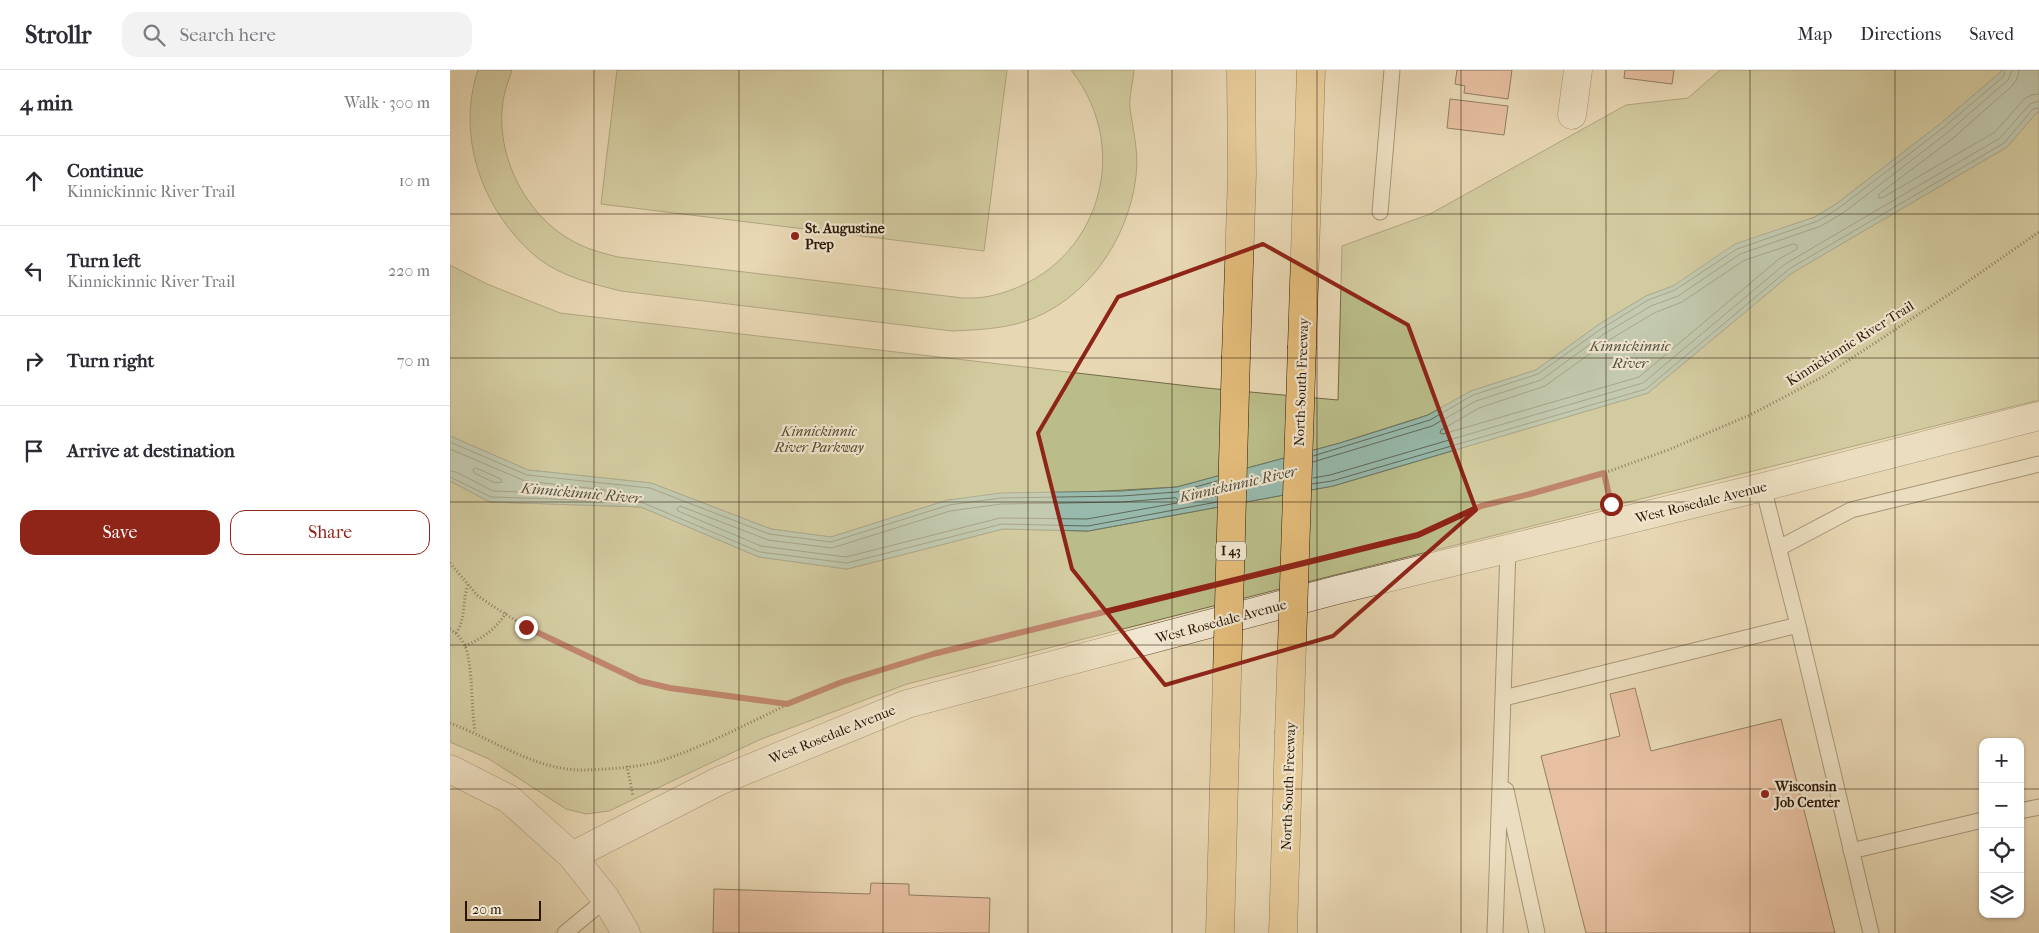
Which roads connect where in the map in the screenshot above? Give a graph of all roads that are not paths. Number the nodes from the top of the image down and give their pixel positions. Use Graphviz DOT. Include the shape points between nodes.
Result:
graph roads {
  1 [pos="1241,70"];
  2 [pos="1311,70"];
  3 [pos="1392,70"];
  4 [pos="1578,70"];
  5 [pos="1572,115"];
  6 [pos="1380,212"];
  7 [pos="2039,416"];
  8 [pos="2038,468"];
  9 [pos="1763,486"];
  10 [pos="1779,548"];
  11 [pos="1508,549"];
  12 [pos="1798,625"];
  13 [pos="1504,698"];
  14 [pos="450,769"];
  15 [pos="1501,770"];
  16 [pos="2039,807"];
  17 [pos="2024,810"];
  18 [pos="1979,821"];
  19 [pos="1851,851"];
  20 [pos="572,856"];
  21 [pos="606,899"];
  22 [pos="565,933"];
  23 [pos="626,933"];
  24 [pos="1220,933"];
  25 [pos="1283,933"];
  26 [pos="1495,933"];
  27 [pos="1537,933"];
  28 [pos="1871,933"];
  1 -- 24 [label="highway, I 43, bridge" via="1242,174"];
  2 -- 25 [label="highway, North-South Freeway, bridge"];
  3 -- 6 [label="lane"];
  4 -- 5 [label="street"];
  7 -- 9 [label="street, West Rosedale Avenue"];
  8 -- 10 [label="lane" via="1851,510"];
  9 -- 10 [label="lane"];
  9 -- 11 [label="street, West Rosedale Avenue"];
  10 -- 12 [label="lane"];
  11 -- 13 [label="lane"];
  11 -- 20 [label="street, West Rosedale Avenue" via="1336,590 907,704 719,781"];
  12 -- 13 [label="lane"];
  12 -- 19 [label="lane"];
  13 -- 15 [label="lane"];
  14 -- 20 [label="street" via="509,799"];
  15 -- 26 [label="lane"];
  15 -- 27 [label="lane"];
  16 -- 17 [label="lane"];
  18 -- 19 [label="lane"];
  19 -- 28 [label="lane"];
  20 -- 21 [label="street"];
  21 -- 22 [label="lane"];
  21 -- 23 [label="street"];
}
